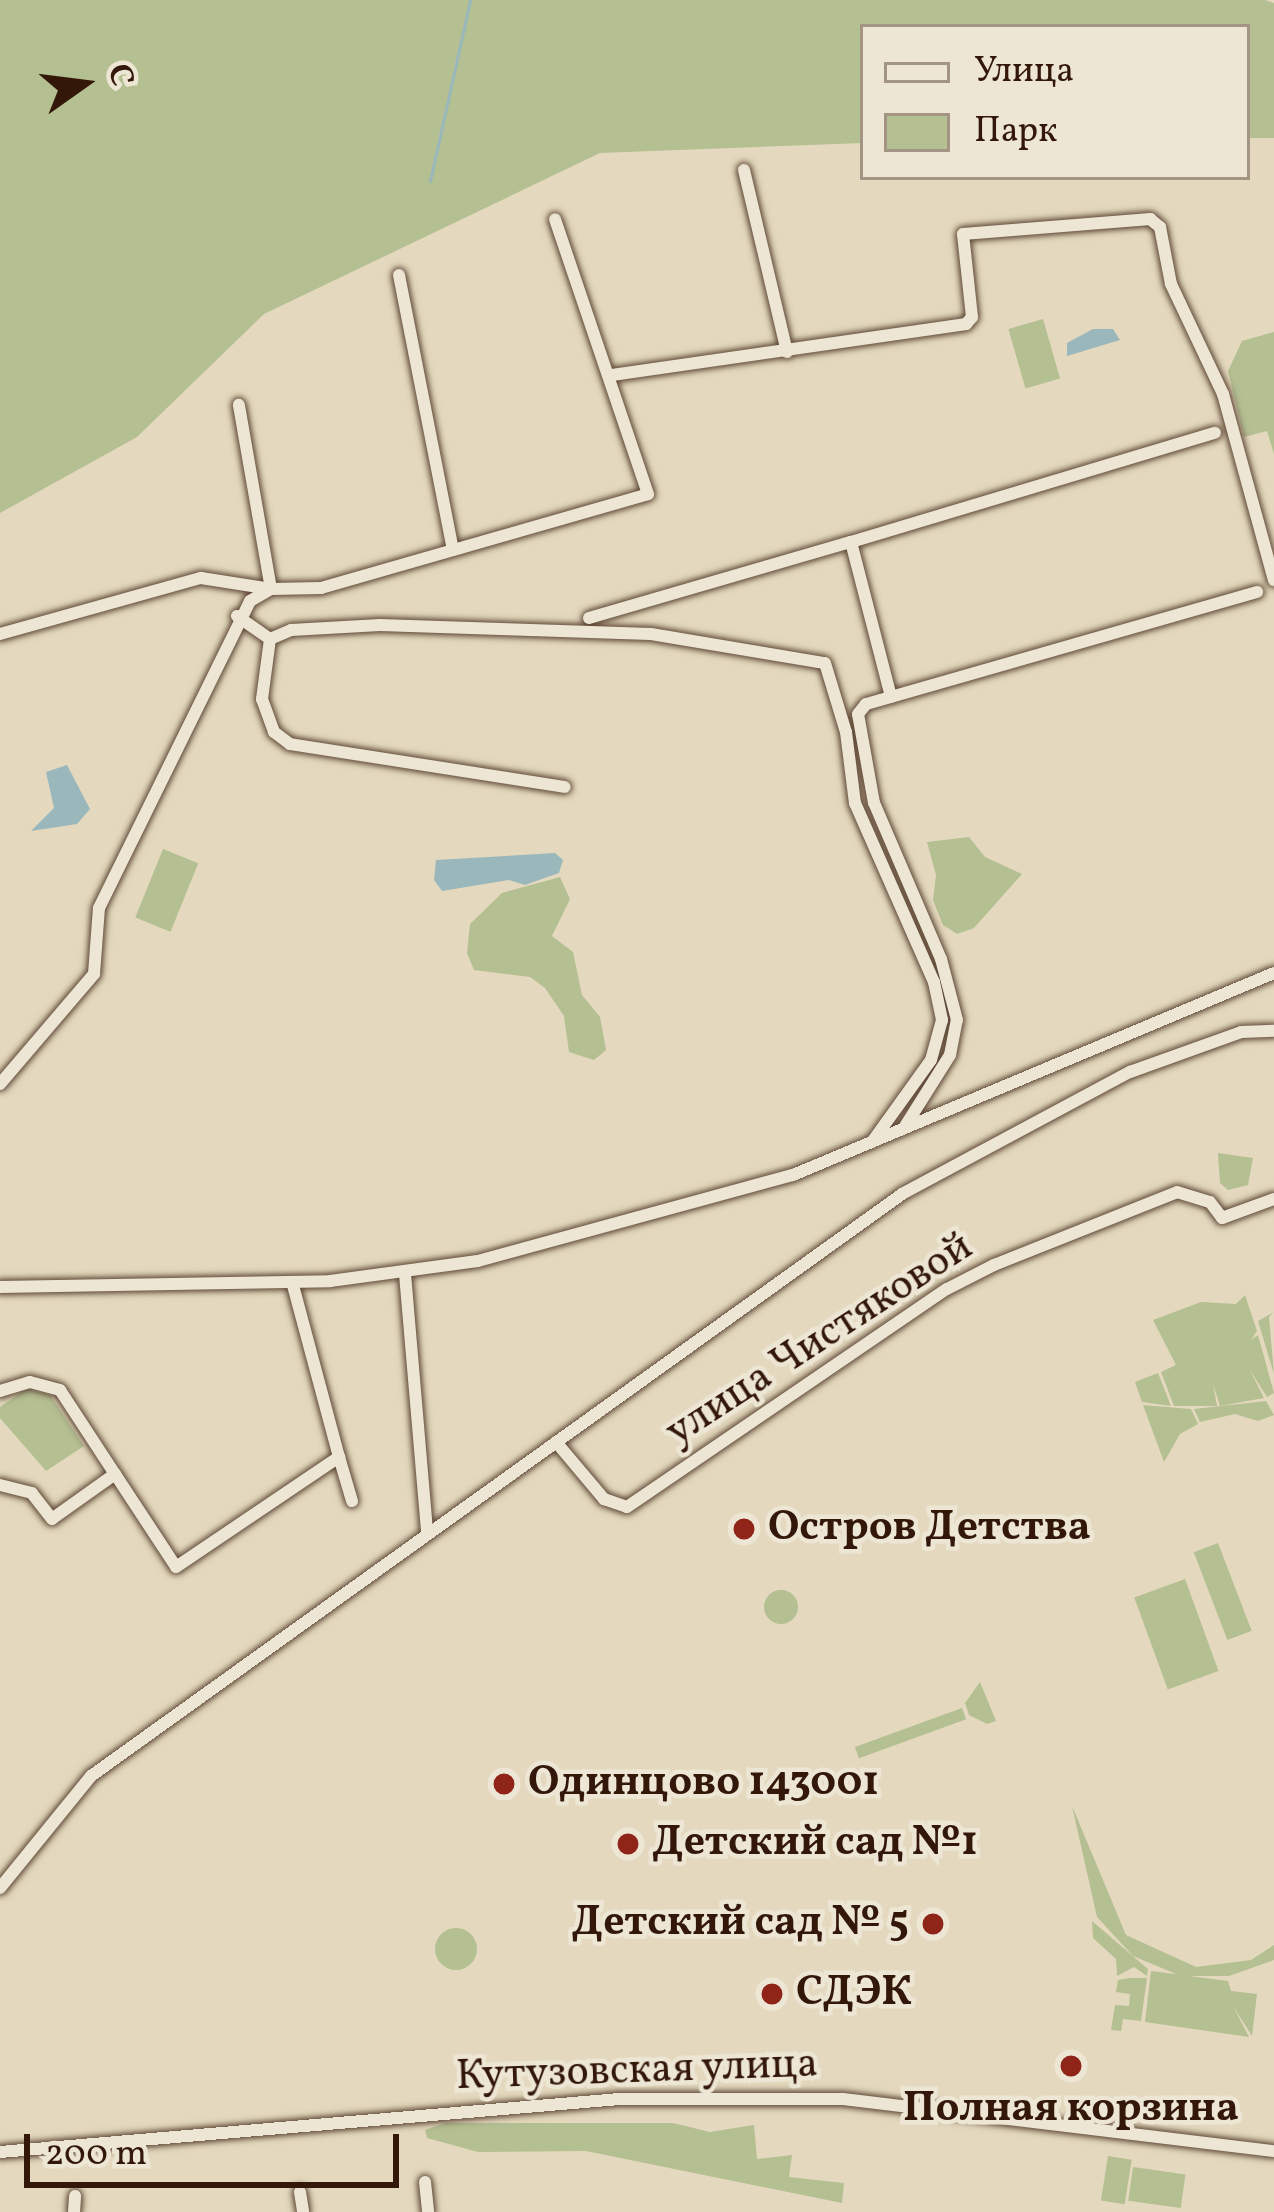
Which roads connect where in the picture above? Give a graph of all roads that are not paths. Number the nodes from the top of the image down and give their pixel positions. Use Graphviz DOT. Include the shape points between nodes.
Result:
graph roads {
  1 [pos="744,170"];
  2 [pos="556,219"];
  3 [pos="399,275"];
  4 [pos="788,352"];
  5 [pos="612,376"];
  6 [pos="239,405"];
  7 [pos="1215,433"];
  8 [pos="851,542"];
  9 [pos="453,550"];
  10 [pos="1274,580"];
  11 [pos="271,589"];
  12 [pos="1257,592"];
  13 [pos="237,616"];
  14 [pos="590,618"];
  15 [pos="0,634"];
  16 [pos="270,639"];
  17 [pos="891,697"];
  18 [pos="565,788"];
  19 [pos="1274,974"];
  20 [pos="1274,1031"];
  21 [pos="0,1084"];
  22 [pos="904,1129"];
  23 [pos="872,1143"];
  24 [pos="1274,1199"];
  25 [pos="405,1274"];
  26 [pos="292,1282"];
  27 [pos="0,1287"];
  28 [pos="0,1391"];
  29 [pos="556,1442"];
  30 [pos="339,1457"];
  31 [pos="115,1474"];
  32 [pos="0,1484"];
  33 [pos="352,1501"];
  34 [pos="427,1532"];
  35 [pos="0,1888"];
  36 [pos="1274,2151"];
  37 [pos="0,2152"];
  38 [pos="425,2182"];
  39 [pos="300,2192"];
  40 [pos="75,2196"];
  41 [pos="74,2212"];
  42 [pos="303,2212"];
  43 [pos="428,2212"];
  1 -- 4 [label="street"];
  2 -- 5 [label="street"];
  3 -- 9 [label="street"];
  4 -- 5 [label="street"];
  4 -- 10 [label="street" via="966,324 972,317 963,234 1150,219 1160,226 1171,284 1223,394"];
  5 -- 9 [label="street" via="648,494"];
  6 -- 11 [label="street"];
  7 -- 8 [label="street"];
  8 -- 14 [label="street"];
  8 -- 17 [label="street"];
  9 -- 11 [label="street" via="321,588"];
  11 -- 13 [label="street"];
  11 -- 15 [label="street" via="201,578"];
  12 -- 17 [label="street"];
  13 -- 16 [label="street"];
  13 -- 21 [label="street" via="99,908 94,974"];
  16 -- 18 [label="street" via="262,699 274,732 290,744"];
  16 -- 23 [label="street" via="291,630 380,625 607,632 825,663 846,731 855,803 943,1020 932,1060"];
  17 -- 22 [label="street" via="858,714 874,803 941,959 957,1020 950,1055"];
  19 -- 22 [label="street"];
  20 -- 29 [label="street" via="1241,1032 1130,1072 966,1156"];
  22 -- 23 [label="street"];
  23 -- 25 [label="street" via="793,1175 478,1262"];
  24 -- 29 [label="street, улица Чистяковой" via="1222,1218 1210,1202 1177,1192 994,1265 627,1507 604,1499"];
  25 -- 26 [label="street"];
  25 -- 34 [label="street"];
  26 -- 27 [label="street"];
  26 -- 30 [label="street"];
  28 -- 31 [label="street" via="30,1382 60,1390"];
  29 -- 34 [label="street"];
  30 -- 31 [label="street" via="176,1567"];
  30 -- 33 [label="street"];
  31 -- 32 [label="street" via="52,1519 32,1492"];
  34 -- 35 [label="street" via="92,1776 38,1831"];
  36 -- 37 [label="street, Кутузовская улица" via="843,2099 620,2099"];
  38 -- 43 [label="street"];
  39 -- 42 [label="street"];
  40 -- 41 [label="street"];
}
